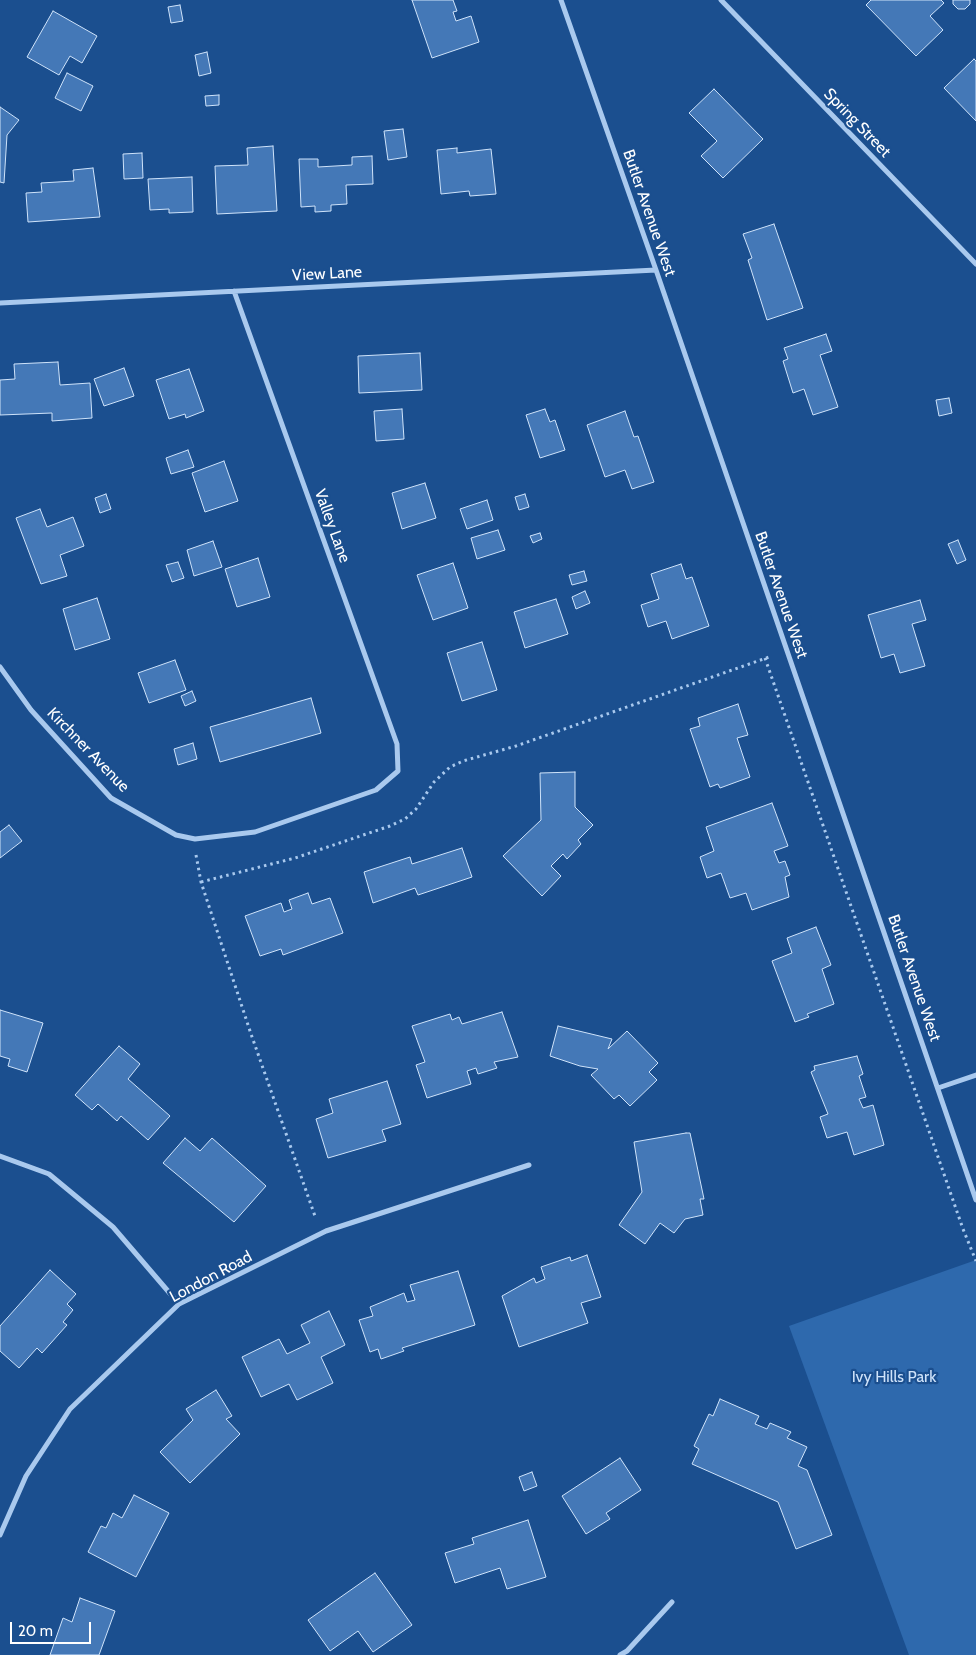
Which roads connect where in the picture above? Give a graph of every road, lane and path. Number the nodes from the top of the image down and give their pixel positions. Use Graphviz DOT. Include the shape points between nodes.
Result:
graph roads {
  1 [pos="561,0"];
  2 [pos="721,0"];
  3 [pos="976,264"];
  4 [pos="656,270"];
  5 [pos="234,291"];
  6 [pos="0,303"];
  7 [pos="787,650"];
  8 [pos="765,658"];
  9 [pos="0,667"];
  10 [pos="398,771"];
  11 [pos="195,839"];
  12 [pos="201,882"];
  13 [pos="976,1075"];
  14 [pos="938,1088"];
  15 [pos="0,1156"];
  16 [pos="529,1166"];
  17 [pos="976,1200"];
  18 [pos="326,1231"];
  19 [pos="976,1261"];
  20 [pos="178,1304"];
  21 [pos="0,1535"];
  22 [pos="672,1602"];
  23 [pos="620,1655"];
  1 -- 4 [label="street, Butler Avenue West"];
  2 -- 3 [label="street, Spring Street"];
  4 -- 5 [label="street, View Lane"];
  4 -- 7 [label="street, Butler Avenue West"];
  5 -- 6 [label="street, View Lane"];
  5 -- 10 [label="street, Valley Lane" via="397,744"];
  7 -- 8 [label="path"];
  7 -- 14 [label="street, Butler Avenue West"];
  8 -- 12 [label="path" via="450,767 434,782 416,809 390,826 295,858"];
  8 -- 19 [label="path"];
  9 -- 11 [label="street, Kirchner Avenue" via="31,710 112,798 176,835"];
  10 -- 11 [label="street, Kirchner Avenue" via="376,790 255,832"];
  11 -- 12 [label="path"];
  12 -- 18 [label="path" via="316,1218"];
  13 -- 14 [label="street"];
  14 -- 17 [label="street, Butler Avenue West"];
  15 -- 20 [label="street" via="49,1174 106,1221"];
  16 -- 18 [label="street, London Road"];
  18 -- 20 [label="street, London Road"];
  20 -- 21 [label="street, London Road" via="70,1409 26,1476"];
  22 -- 23 [label="street"];
}
